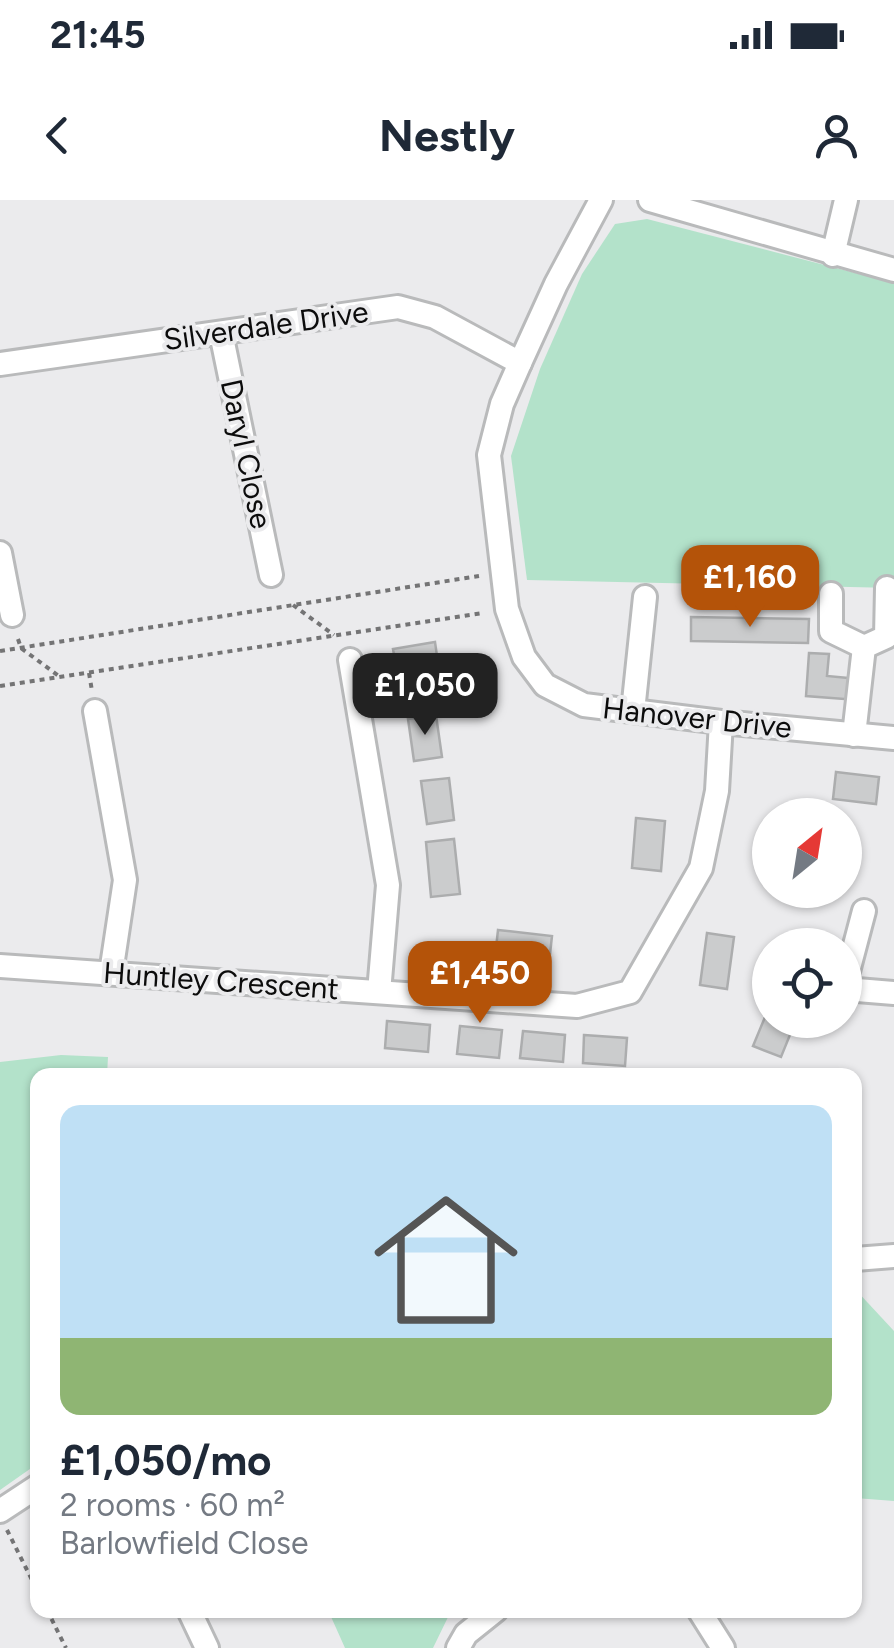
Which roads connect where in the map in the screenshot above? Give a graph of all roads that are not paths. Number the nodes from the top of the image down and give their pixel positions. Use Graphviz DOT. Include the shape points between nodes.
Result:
graph roads {
  1 [pos="601,200"];
  2 [pos="650,200"];
  3 [pos="846,200"];
  4 [pos="833,254"];
  5 [pos="894,270"];
  6 [pos="220,333"];
  7 [pos="520,363"];
  8 [pos="0,364"];
  9 [pos="0,553"];
  10 [pos="271,576"];
  11 [pos="888,588"];
  12 [pos="831,594"];
  13 [pos="645,597"];
  14 [pos="12,614"];
  15 [pos="864,647"];
  16 [pos="350,660"];
  17 [pos="95,710"];
  18 [pos="633,711"];
  19 [pos="722,722"];
  20 [pos="854,735"];
  21 [pos="894,738"];
  22 [pos="864,911"];
  23 [pos="860,928"];
  24 [pos="0,966"];
  25 [pos="111,974"];
  26 [pos="862,988"];
  27 [pos="379,992"];
  28 [pos="894,993"];
  29 [pos="894,1256"];
  30 [pos="862,1258"];
  31 [pos="30,1492"];
  32 [pos="0,1514"];
  33 [pos="193,1618"];
  34 [pos="486,1618"];
  35 [pos="704,1618"];
  36 [pos="207,1648"];
  37 [pos="458,1648"];
  38 [pos="723,1648"];
  1 -- 7 [label="street, Hanover Drive"];
  2 -- 4 [label="street"];
  3 -- 4 [label="street"];
  4 -- 5 [label="street"];
  6 -- 7 [label="street, Silverdale Drive" via="398,307 435,317"];
  6 -- 8 [label="street, Silverdale Drive"];
  6 -- 10 [label="street, Daryl Close"];
  7 -- 18 [label="street, Hanover Drive" via="489,455 508,609 524,657 546,685 584,705"];
  9 -- 14 [label="street"];
  11 -- 15 [label="street" via="886,637"];
  12 -- 15 [label="street" via="831,632"];
  13 -- 18 [label="street"];
  15 -- 20 [label="street"];
  16 -- 27 [label="street" via="388,885"];
  17 -- 25 [label="street" via="125,880"];
  18 -- 19 [label="street, Hanover Drive"];
  19 -- 20 [label="street, Hanover Drive"];
  19 -- 27 [label="street, Huntley Crescent" via="702,868 630,992 577,1006"];
  20 -- 21 [label="street, Hanover Drive"];
  22 -- 23 [label="street"];
  24 -- 25 [label="street, Huntley Crescent"];
  25 -- 27 [label="street, Huntley Crescent"];
  26 -- 28 [label="street"];
  29 -- 30 [label="street"];
  31 -- 32 [label="street"];
  33 -- 36 [label="street"];
  34 -- 37 [label="street"];
  35 -- 38 [label="street"];
}
